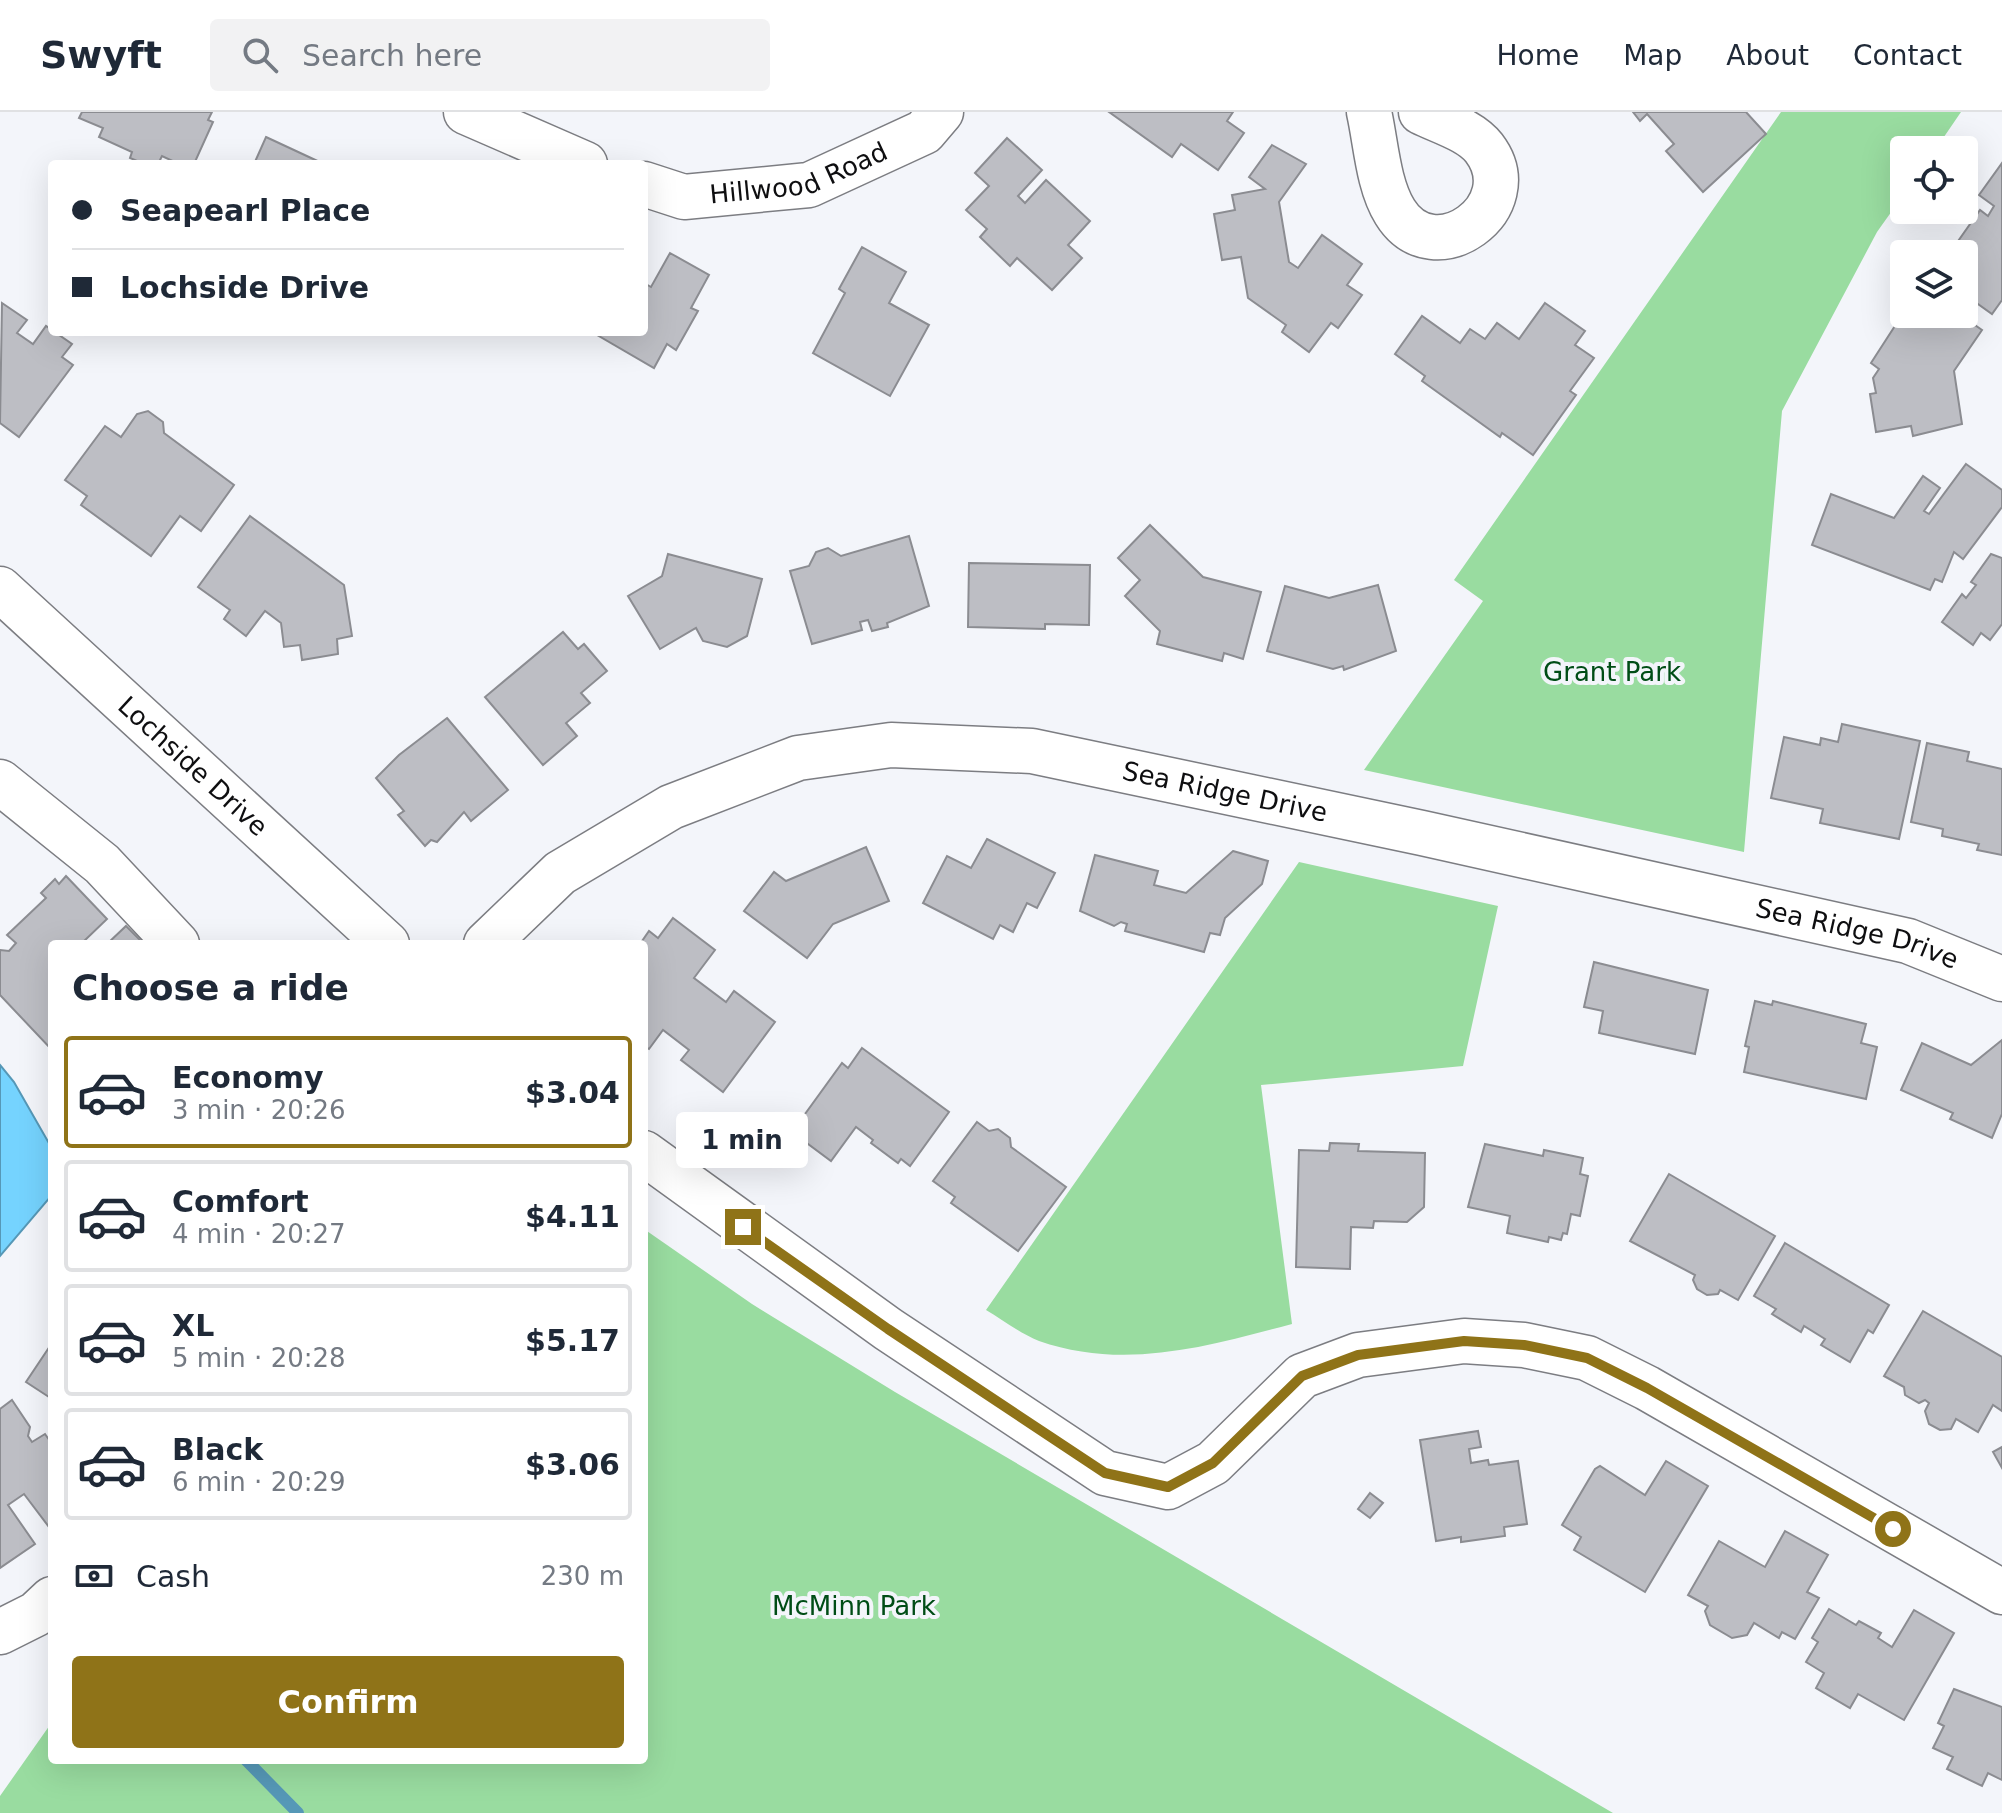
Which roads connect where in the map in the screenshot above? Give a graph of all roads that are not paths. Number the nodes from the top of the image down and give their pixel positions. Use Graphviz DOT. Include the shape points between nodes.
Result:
graph roads {
  1 [pos="466,112"];
  2 [pos="941,112"];
  3 [pos="1369,112"];
  4 [pos="1421,112"];
  5 [pos="576,160"];
  6 [pos="648,185"];
  7 [pos="0,589"];
  8 [pos="0,782"];
  9 [pos="173,940"];
  10 [pos="383,940"];
  11 [pos="490,940"];
  12 [pos="2002,979"];
  13 [pos="648,1156"];
  14 [pos="2002,1592"];
  15 [pos="48,1603"];
  16 [pos="0,1632"];
  1 -- 5 [label="street"];
  2 -- 6 [label="street, Hillwood Road" via="924,132 809,185 684,197"];
  3 -- 4 [label="street" via="1395,213 1410,229 1431,237 1453,237 1489,211 1496,190 1494,168 1484,148 1467,134"];
  7 -- 10 [label="street, Lochside Drive"];
  8 -- 9 [label="street" via="102,864"];
  11 -- 12 [label="street, Sea Ridge Drive" via="560,873 671,807 798,758 891,745 1032,751 1908,941"];
  13 -- 14 [label="street" via="888,1329 1105,1473 1168,1487 1213,1463 1302,1376 1358,1355 1464,1341 1524,1345 1587,1358 1647,1388"];
  15 -- 16 [label="street"];
}
